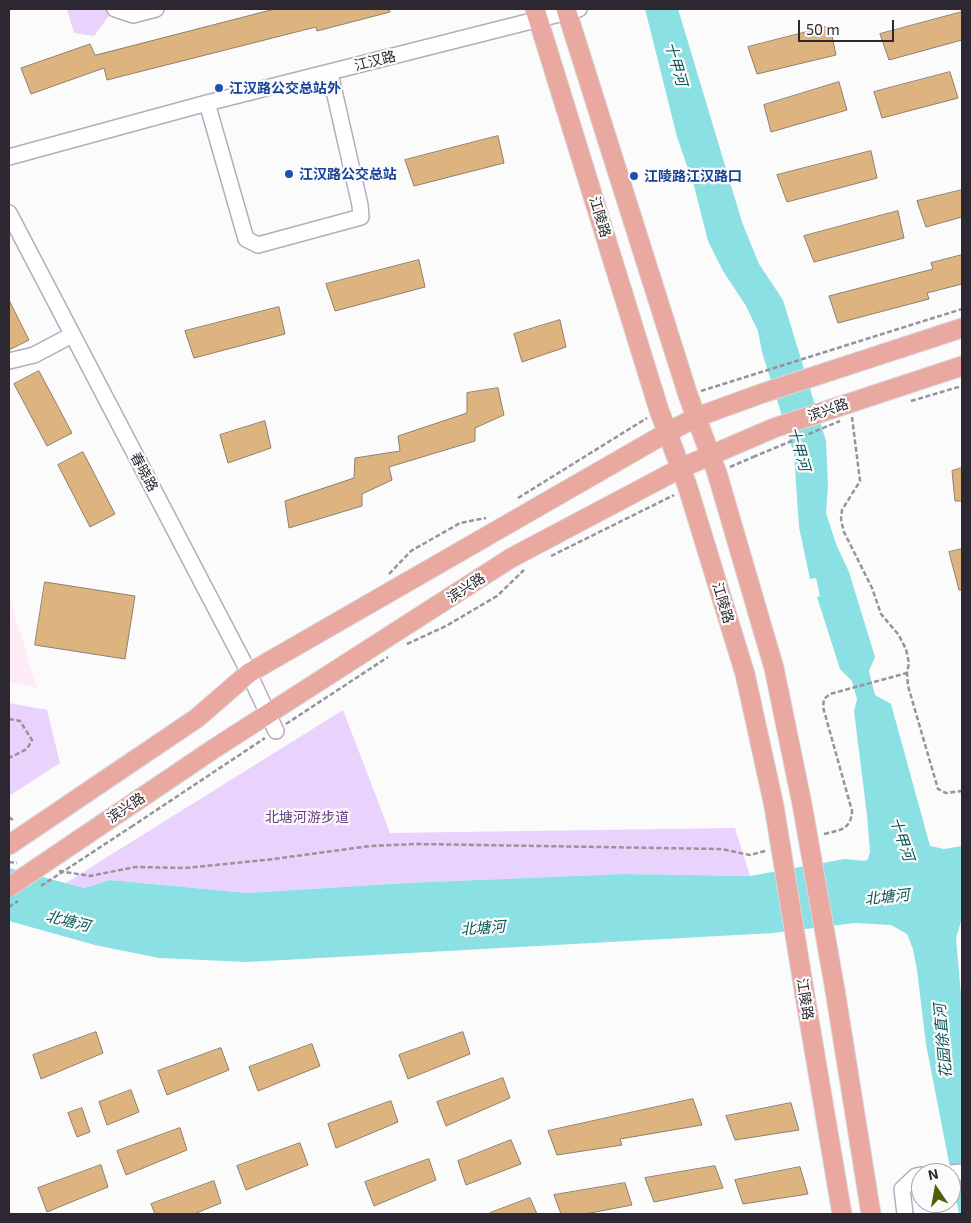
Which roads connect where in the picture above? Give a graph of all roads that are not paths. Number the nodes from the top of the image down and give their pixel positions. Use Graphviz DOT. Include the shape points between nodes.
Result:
graph roads {
  1 [pos="115,9"];
  2 [pos="156,9"];
  3 [pos="571,10"];
  4 [pos="537,15"];
  5 [pos="330,73"];
  6 [pos="207,103"];
  7 [pos="9,157"];
  8 [pos="9,214"];
  9 [pos="962,328"];
  10 [pos="72,335"];
  11 [pos="9,361"];
  12 [pos="962,366"];
  13 [pos="697,417"];
  14 [pos="668,432"];
  15 [pos="713,464"];
  16 [pos="681,468"];
  17 [pos="249,674"];
  18 [pos="272,723"];
  19 [pos="9,845"];
  20 [pos="9,887"];
  21 [pos="911,1180"];
  22 [pos="842,1214"];
  23 [pos="871,1214"];
  24 [pos="905,1214"];
  1 -- 2 [label="street" via="133,15"];
  3 -- 4 [label="street, 江汉路"];
  3 -- 13 [label="main road"];
  4 -- 5 [label="street, 江汉路"];
  4 -- 14 [label="main road, 江陵路"];
  5 -- 6 [label="street, 江汉路"];
  5 -- 6 [label="street" via="361,217 258,245 246,239"];
  6 -- 7 [label="street, 江汉路"];
  8 -- 10 [label="street, 春晓路"];
  9 -- 13 [label="main road"];
  10 -- 11 [label="street" via="34,355"];
  10 -- 17 [label="street, 春晓路"];
  12 -- 15 [label="main road, 滨兴路" via="836,415 774,428"];
  13 -- 14 [label="main road"];
  13 -- 15 [label="main road"];
  14 -- 16 [label="main road, 江陵路"];
  14 -- 17 [label="main road"];
  15 -- 16 [label="main road, 滨兴路"];
  15 -- 23 [label="main road, bridge" via="774,668 802,804"];
  16 -- 18 [label="main road, 滨兴路" via="511,558"];
  16 -- 22 [label="main road, 江陵路, bridge" via="746,674 774,806"];
  17 -- 18 [label="street, 春晓路"];
  17 -- 19 [label="main road" via="197,718"];
  18 -- 20 [label="main road, 滨兴路, bridge" via="215,748"];
  21 -- 24 [label="street" via="902,1188"];
}
